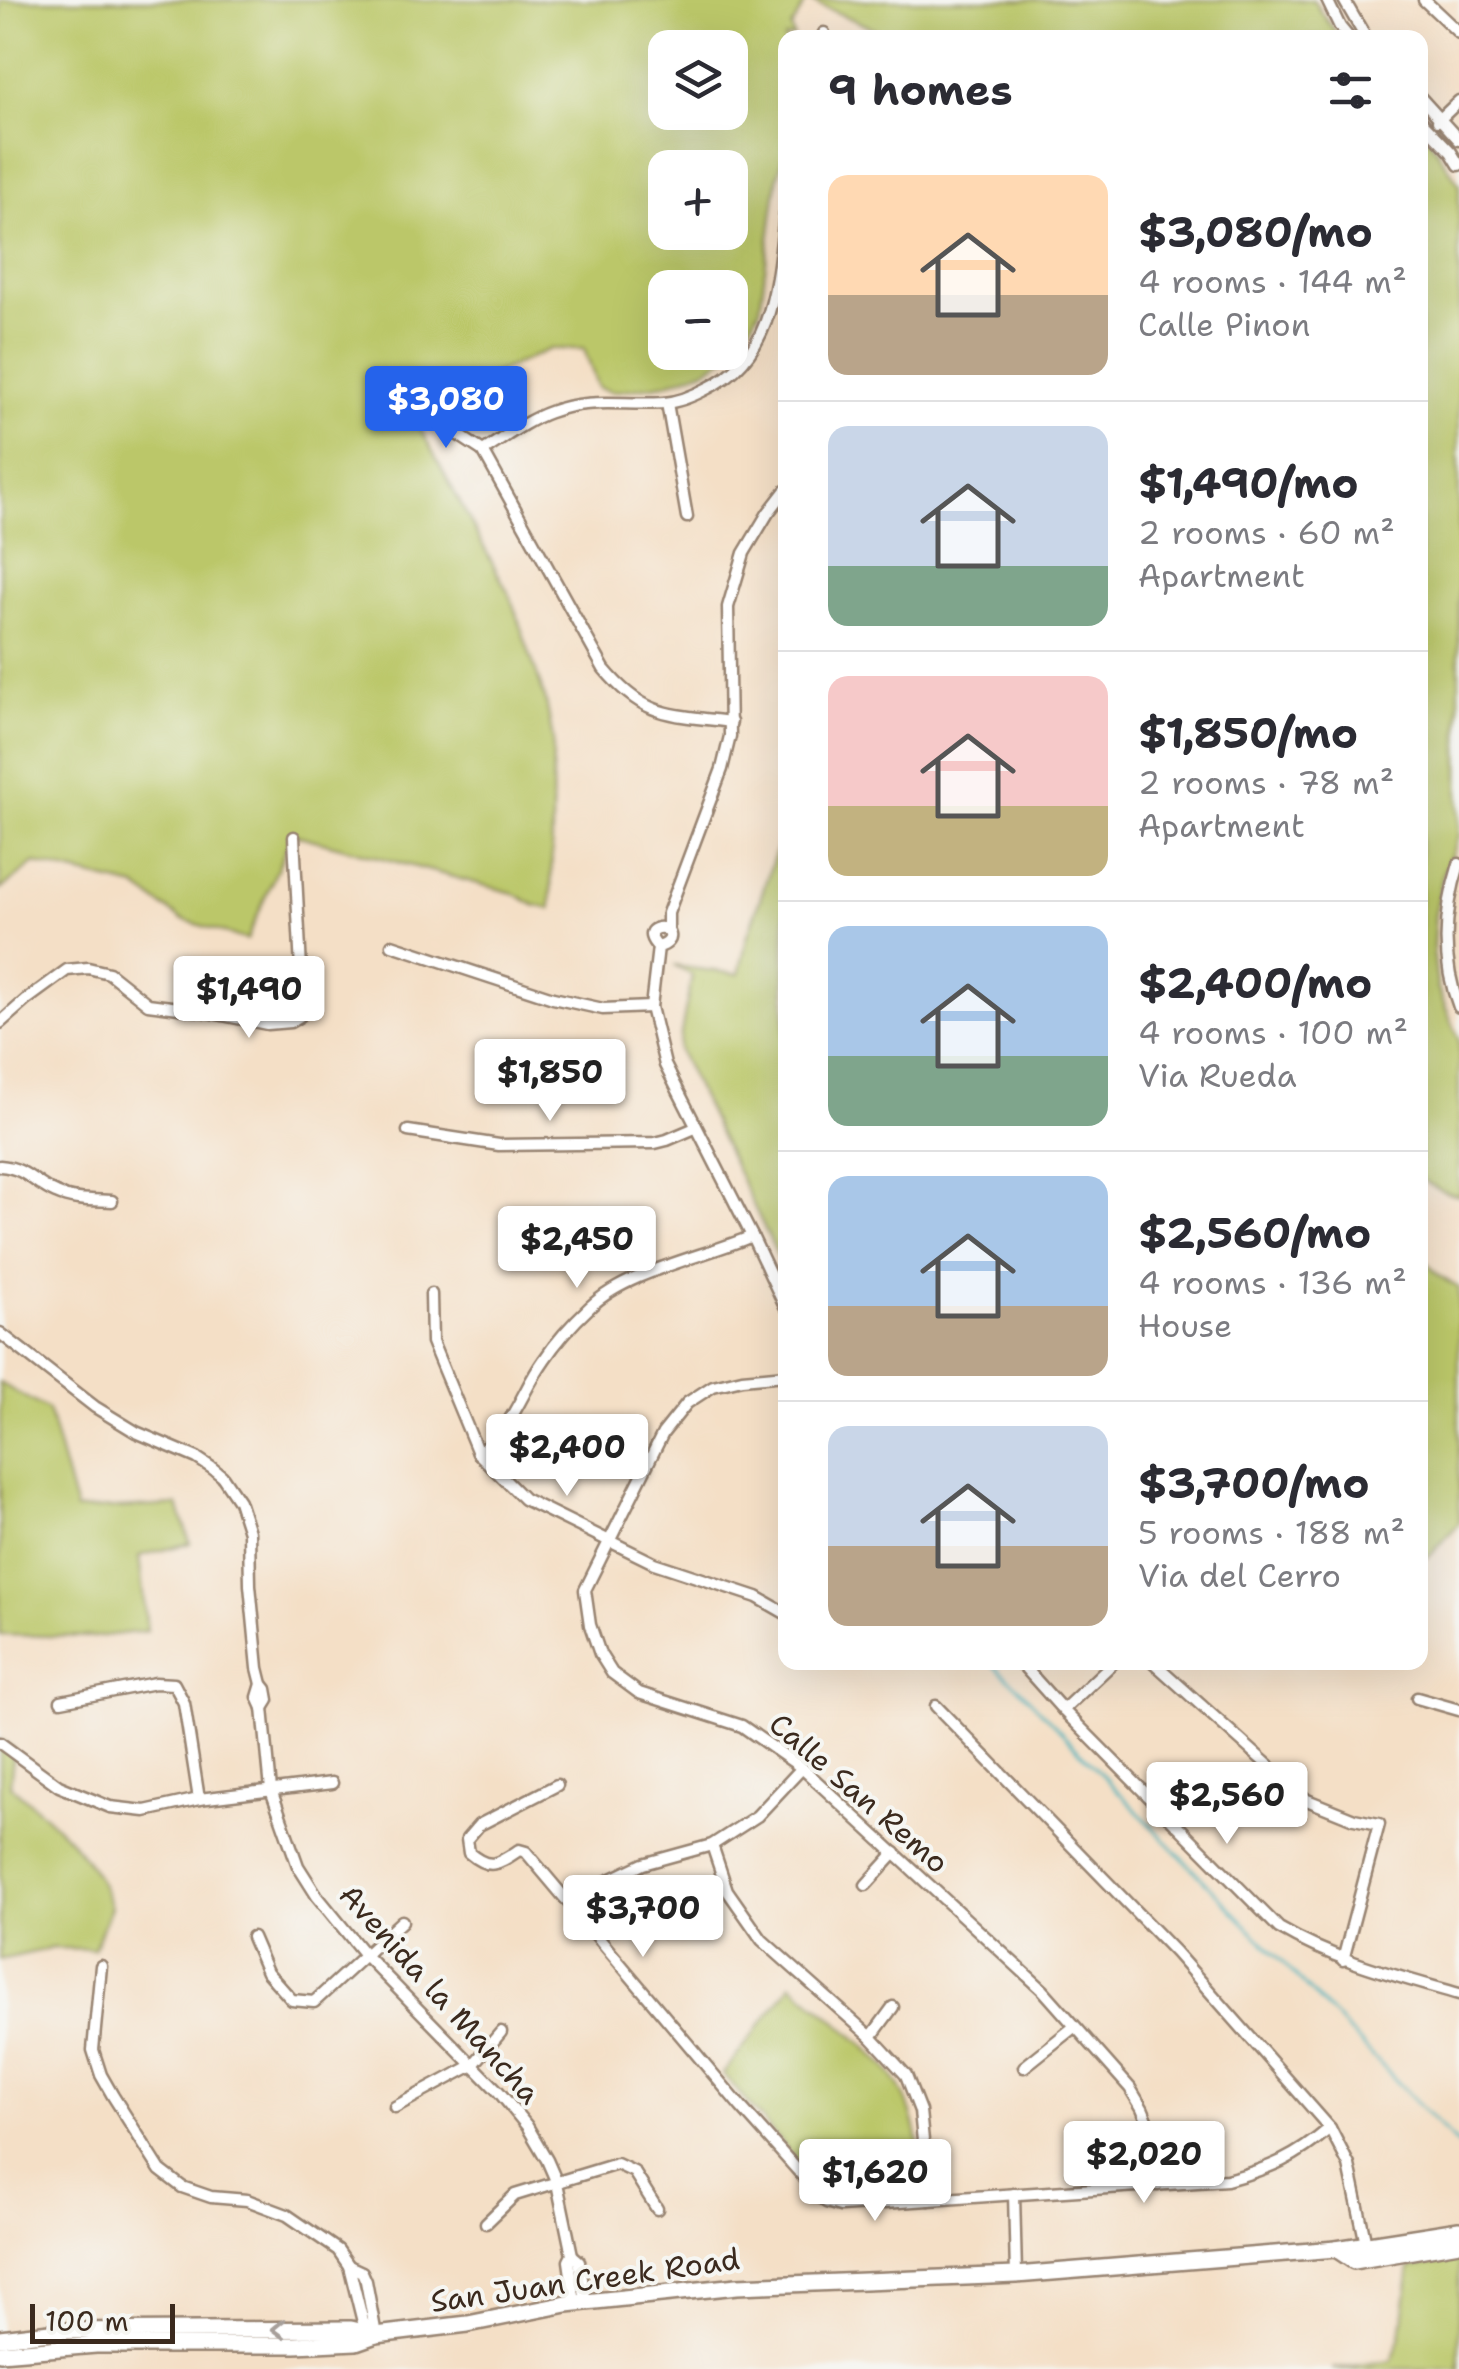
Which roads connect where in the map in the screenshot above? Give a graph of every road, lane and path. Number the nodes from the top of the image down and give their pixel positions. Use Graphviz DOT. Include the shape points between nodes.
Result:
graph roads {
  1 [pos="1328,0"];
  2 [pos="1344,0"];
  3 [pos="1424,0"];
  4 [pos="1342,30"];
  5 [pos="1361,30"];
  6 [pos="1459,33"];
  7 [pos="1459,101"];
  8 [pos="1428,106"];
  9 [pos="1440,120"];
  10 [pos="1459,120"];
  11 [pos="1430,130"];
  12 [pos="1450,130"];
  13 [pos="1439,140"];
  14 [pos="1459,140"];
  15 [pos="1459,165"];
  16 [pos="778,273"];
  17 [pos="667,403"];
  18 [pos="435,416"];
  19 [pos="483,451"];
  20 [pos="778,501"];
  21 [pos="687,517"];
  22 [pos="731,722"];
  23 [pos="294,837"];
  24 [pos="1459,864"];
  25 [pos="392,945"];
  26 [pos="651,1007"];
  27 [pos="1459,1008"];
  28 [pos="0,1023"];
  29 [pos="696,1128"];
  30 [pos="408,1131"];
  31 [pos="0,1166"];
  32 [pos="112,1201"];
  33 [pos="752,1236"];
  34 [pos="778,1291"];
  35 [pos="431,1294"];
  36 [pos="0,1333"];
  37 [pos="778,1376"];
  38 [pos="478,1453"];
  39 [pos="608,1542"];
  40 [pos="778,1609"];
  41 [pos="1027,1670"];
  42 [pos="1106,1670"];
  43 [pos="1162,1670"];
  44 [pos="1417,1698"];
  45 [pos="61,1701"];
  46 [pos="936,1706"];
  47 [pos="1063,1710"];
  48 [pos="1459,1710"];
  49 [pos="0,1743"];
  50 [pos="802,1768"];
  51 [pos="332,1783"];
  52 [pos="557,1785"];
  53 [pos="270,1790"];
  54 [pos="199,1799"];
  55 [pos="712,1845"];
  56 [pos="896,1853"];
  57 [pos="866,1885"];
  58 [pos="573,1906"];
  59 [pos="402,1922"];
  60 [pos="252,1937"];
  61 [pos="366,1956"];
  62 [pos="1344,1960"];
  63 [pos="101,1966"];
  64 [pos="1459,1994"];
  65 [pos="893,2007"];
  66 [pos="1074,2026"];
  67 [pos="501,2032"];
  68 [pos="871,2037"];
  69 [pos="473,2065"];
  70 [pos="1024,2066"];
  71 [pos="395,2106"];
  72 [pos="1330,2128"];
  73 [pos="557,2183"];
  74 [pos="1158,2184"];
  75 [pos="1014,2194"];
  76 [pos="929,2200"];
  77 [pos="657,2209"];
  78 [pos="486,2223"];
  79 [pos="1459,2230"];
  80 [pos="1459,2242"];
  81 [pos="1366,2244"];
  82 [pos="1336,2249"];
  83 [pos="1016,2274"];
  84 [pos="580,2302"];
  85 [pos="376,2335"];
  86 [pos="0,2338"];
  87 [pos="0,2353"];
  1 -- 4 [label="street"];
  2 -- 5 [label="street"];
  3 -- 6 [label="street"];
  7 -- 9 [label="street"];
  8 -- 9 [label="street"];
  9 -- 11 [label="street"];
  9 -- 12 [label="street"];
  10 -- 12 [label="street"];
  11 -- 13 [label="street"];
  12 -- 13 [label="street"];
  12 -- 14 [label="street"];
  13 -- 15 [label="street"];
  16 -- 17 [label="street" via="766,323 749,355 725,380"];
  17 -- 19 [label="street" via="582,403 547,412"];
  17 -- 21 [label="street"];
  18 -- 19 [label="street"];
  19 -- 22 [label="street" via="616,684 669,715"];
  20 -- 22 [label="street" via="744,553 728,608"];
  22 -- 26 [label="street" via="722,769 664,916 662,930 670,936 658,947"];
  23 -- 28 [label="street" via="300,1016 267,1024 148,1004 109,973 88,968 67,970"];
  24 -- 27 [label="street" via="1446,941"];
  25 -- 26 [label="street" via="554,998 603,1009"];
  26 -- 29 [label="street" via="665,1065"];
  29 -- 30 [label="street" via="655,1143 514,1145"];
  29 -- 33 [label="street"];
  31 -- 32 [label="street" via="24,1171 54,1193"];
  33 -- 34 [label="street"];
  33 -- 38 [label="street" via="629,1282 592,1305 544,1360 510,1423"];
  35 -- 38 [label="street" via="432,1342"];
  36 -- 53 [label="street, Avenida la Mancha" via="95,1407 197,1458 222,1476 239,1501 249,1532"];
  37 -- 39 [label="street, Calle San Remo" via="713,1386 687,1402"];
  38 -- 39 [label="street" via="524,1499"];
  39 -- 40 [label="street"];
  39 -- 50 [label="street, Calle San Remo" via="585,1590 590,1625 612,1673 639,1693 742,1726"];
  41 -- 47 [label="street"];
  42 -- 47 [label="street"];
  43 -- 62 [label="street" via="1307,1800 1379,1824"];
  44 -- 48 [label="street"];
  45 -- 54 [label="street" via="174,1684 184,1703"];
  46 -- 72 [label="street" via="1175,1952"];
  47 -- 62 [label="street" via="1279,1928"];
  49 -- 54 [label="street" via="59,1786 110,1807 145,1811"];
  50 -- 55 [label="street" via="758,1816"];
  50 -- 56 [label="street, Calle San Remo"];
  51 -- 53 [label="street"];
  52 -- 58 [label="street" via="480,1824 467,1839 469,1853 490,1864 526,1852"];
  53 -- 54 [label="street"];
  53 -- 61 [label="street, Avenida la Mancha" via="298,1866"];
  55 -- 58 [label="street" via="642,1864"];
  55 -- 68 [label="street" via="727,1890 762,1940"];
  56 -- 57 [label="street"];
  56 -- 66 [label="street, Calle San Remo"];
  58 -- 76 [label="street" via="826,2202"];
  59 -- 61 [label="street"];
  60 -- 61 [label="street" via="267,1972 292,2000 314,2002"];
  61 -- 69 [label="street, Avenida la Mancha"];
  62 -- 64 [label="street"];
  63 -- 85 [label="street" via="93,2050 101,2075 160,2170 182,2187 287,2215 338,2250 362,2272"];
  65 -- 68 [label="street"];
  66 -- 70 [label="street"];
  66 -- 74 [label="street, Calle San Remo" via="1142,2108"];
  67 -- 69 [label="street"];
  68 -- 76 [label="street" via="906,2075 920,2110"];
  69 -- 71 [label="street"];
  69 -- 73 [label="street, Avenida la Mancha" via="527,2126"];
  72 -- 74 [label="street" via="1270,2168 1227,2180"];
  72 -- 81 [label="street" via="1349,2165"];
  73 -- 77 [label="street" via="617,2164 634,2172"];
  73 -- 78 [label="street" via="515,2194"];
  73 -- 84 [label="street, Avenida la Mancha" via="572,2255 579,2261"];
  74 -- 75 [label="street"];
  75 -- 76 [label="street"];
  75 -- 83 [label="street"];
  79 -- 81 [label="street, San Juan Creek Road"];
  80 -- 82 [label="street" via="1354,2261"];
  81 -- 82 [label="street, San Juan Creek Road"];
  82 -- 83 [label="street, San Juan Creek Road"];
  83 -- 84 [label="street, San Juan Creek Road" via="737,2286"];
  84 -- 85 [label="street, San Juan Creek Road"];
  85 -- 86 [label="street, San Juan Creek Road, one-way" via="350,2329 58,2331"];
  85 -- 87 [label="street, San Juan Creek Road" via="294,2345 96,2345"];
}
